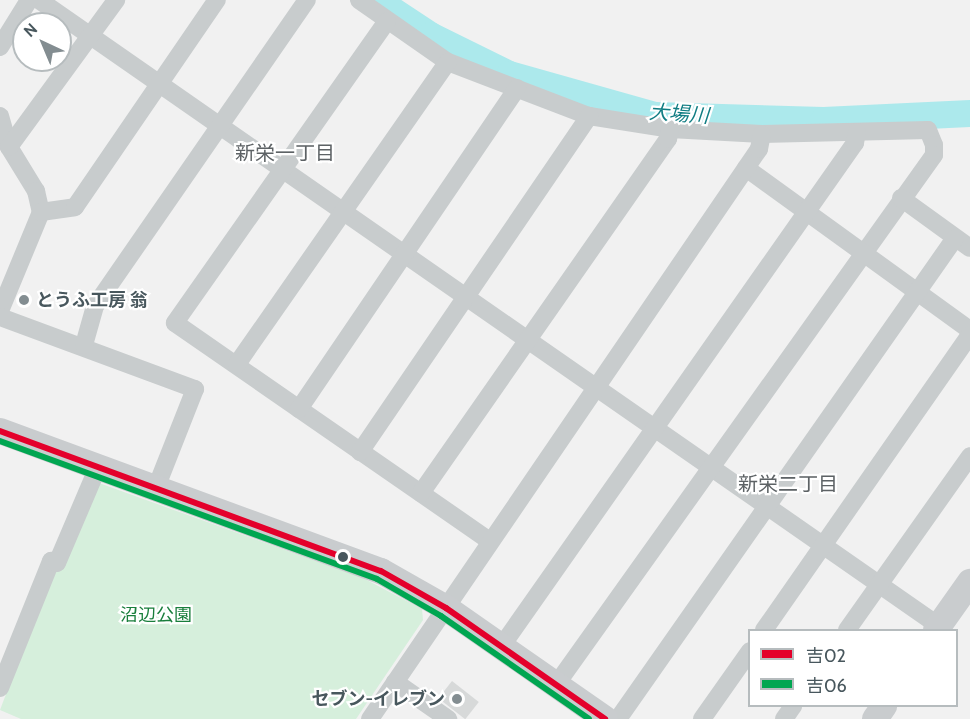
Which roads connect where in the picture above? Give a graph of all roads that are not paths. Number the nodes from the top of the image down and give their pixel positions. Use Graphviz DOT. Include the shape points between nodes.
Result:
graph roads {
  1 [pos="29,0"];
  2 [pos="39,0"];
  3 [pos="116,0"];
  4 [pos="217,0"];
  5 [pos="307,0"];
  6 [pos="359,0"];
  7 [pos="387,21"];
  8 [pos="91,36"];
  9 [pos="0,47"];
  10 [pos="448,62"];
  11 [pos="159,84"];
  12 [pos="517,88"];
  13 [pos="0,116"];
  14 [pos="589,116"];
  15 [pos="219,127"];
  16 [pos="670,129"];
  17 [pos="857,132"];
  18 [pos="762,134"];
  19 [pos="9,147"];
  20 [pos="282,168"];
  21 [pos="746,168"];
  22 [pos="901,198"];
  23 [pos="344,211"];
  24 [pos="41,212"];
  25 [pos="807,212"];
  26 [pos="954,238"];
  27 [pos="970,248"];
  28 [pos="862,251"];
  29 [pos="405,254"];
  30 [pos="9,263"];
  31 [pos="917,290"];
  32 [pos="466,297"];
  33 [pos="0,311"];
  34 [pos="0,317"];
  35 [pos="970,330"];
  36 [pos="970,335"];
  37 [pos="528,339"];
  38 [pos="84,345"];
  39 [pos="237,364"];
  40 [pos="597,387"];
  41 [pos="299,409"];
  42 [pos="657,426"];
  43 [pos="0,431"];
  44 [pos="360,452"];
  45 [pos="970,456"];
  46 [pos="711,465"];
  47 [pos="98,467"];
  48 [pos="156,488"];
  49 [pos="421,494"];
  50 [pos="767,505"];
  51 [pos="490,541"];
  52 [pos="824,545"];
  53 [pos="970,582"];
  54 [pos="880,584"];
  55 [pos="446,608"];
  56 [pos="938,628"];
  57 [pos="765,629"];
  58 [pos="848,629"];
  59 [pos="501,646"];
  60 [pos="748,654"];
  61 [pos="395,682"];
  62 [pos="556,685"];
  63 [pos="0,688"];
  64 [pos="370,719"];
  65 [pos="448,719"];
  66 [pos="605,719"];
  67 [pos="618,719"];
  68 [pos="702,719"];
  1 -- 9 [label="street"];
  2 -- 8 [label="street"];
  3 -- 8 [label="street"];
  4 -- 11 [label="street"];
  5 -- 15 [label="street"];
  6 -- 7 [label="street"];
  7 -- 10 [label="street"];
  7 -- 20 [label="street"];
  8 -- 11 [label="street"];
  8 -- 19 [label="street"];
  10 -- 12 [label="street"];
  10 -- 23 [label="street"];
  11 -- 15 [label="street"];
  11 -- 24 [label="street" via="75,207"];
  12 -- 14 [label="street"];
  12 -- 29 [label="street"];
  13 -- 19 [label="street"];
  14 -- 16 [label="street"];
  14 -- 32 [label="street"];
  15 -- 20 [label="street"];
  15 -- 38 [label="street" via="95,306"];
  16 -- 18 [label="street"];
  16 -- 37 [label="street" via="668,139"];
  17 -- 18 [label="street"];
  17 -- 22 [label="street" via="928,130 934,155"];
  17 -- 25 [label="street" via="855,143"];
  18 -- 21 [label="street" via="759,149"];
  19 -- 24 [label="street" via="36,191"];
  20 -- 23 [label="street"];
  20 -- 39 [label="street" via="175,322"];
  21 -- 25 [label="street"];
  21 -- 40 [label="street"];
  22 -- 26 [label="street"];
  22 -- 28 [label="street"];
  23 -- 29 [label="street"];
  23 -- 39 [label="street"];
  24 -- 30 [label="street"];
  25 -- 28 [label="street"];
  25 -- 42 [label="street"];
  26 -- 27 [label="street"];
  26 -- 31 [label="street"];
  28 -- 31 [label="street"];
  28 -- 46 [label="street"];
  29 -- 32 [label="street"];
  29 -- 41 [label="street"];
  30 -- 33 [label="street"];
  31 -- 35 [label="street"];
  31 -- 50 [label="street"];
  32 -- 37 [label="street"];
  32 -- 44 [label="street"];
  34 -- 38 [label="street"];
  36 -- 52 [label="street"];
  37 -- 40 [label="street"];
  37 -- 49 [label="street"];
  38 -- 48 [label="street" via="195,389"];
  39 -- 41 [label="street"];
  40 -- 42 [label="street"];
  40 -- 51 [label="street"];
  41 -- 44 [label="street"];
  42 -- 46 [label="street"];
  42 -- 59 [label="street"];
  43 -- 47 [label="street"];
  44 -- 49 [label="street"];
  45 -- 54 [label="street"];
  46 -- 50 [label="street"];
  46 -- 62 [label="street"];
  47 -- 48 [label="street"];
  47 -- 63 [label="street" via="57,564 51,561"];
  48 -- 55 [label="street" via="381,571"];
  49 -- 51 [label="street"];
  50 -- 52 [label="street"];
  50 -- 67 [label="street"];
  51 -- 55 [label="street"];
  52 -- 54 [label="street"];
  52 -- 57 [label="street"];
  53 -- 56 [label="street"];
  54 -- 56 [label="street"];
  54 -- 58 [label="street"];
  55 -- 59 [label="street"];
  55 -- 61 [label="street"];
  59 -- 62 [label="street"];
  60 -- 68 [label="street"];
  61 -- 64 [label="street"];
  61 -- 65 [label="street"];
  62 -- 66 [label="street"];
}
